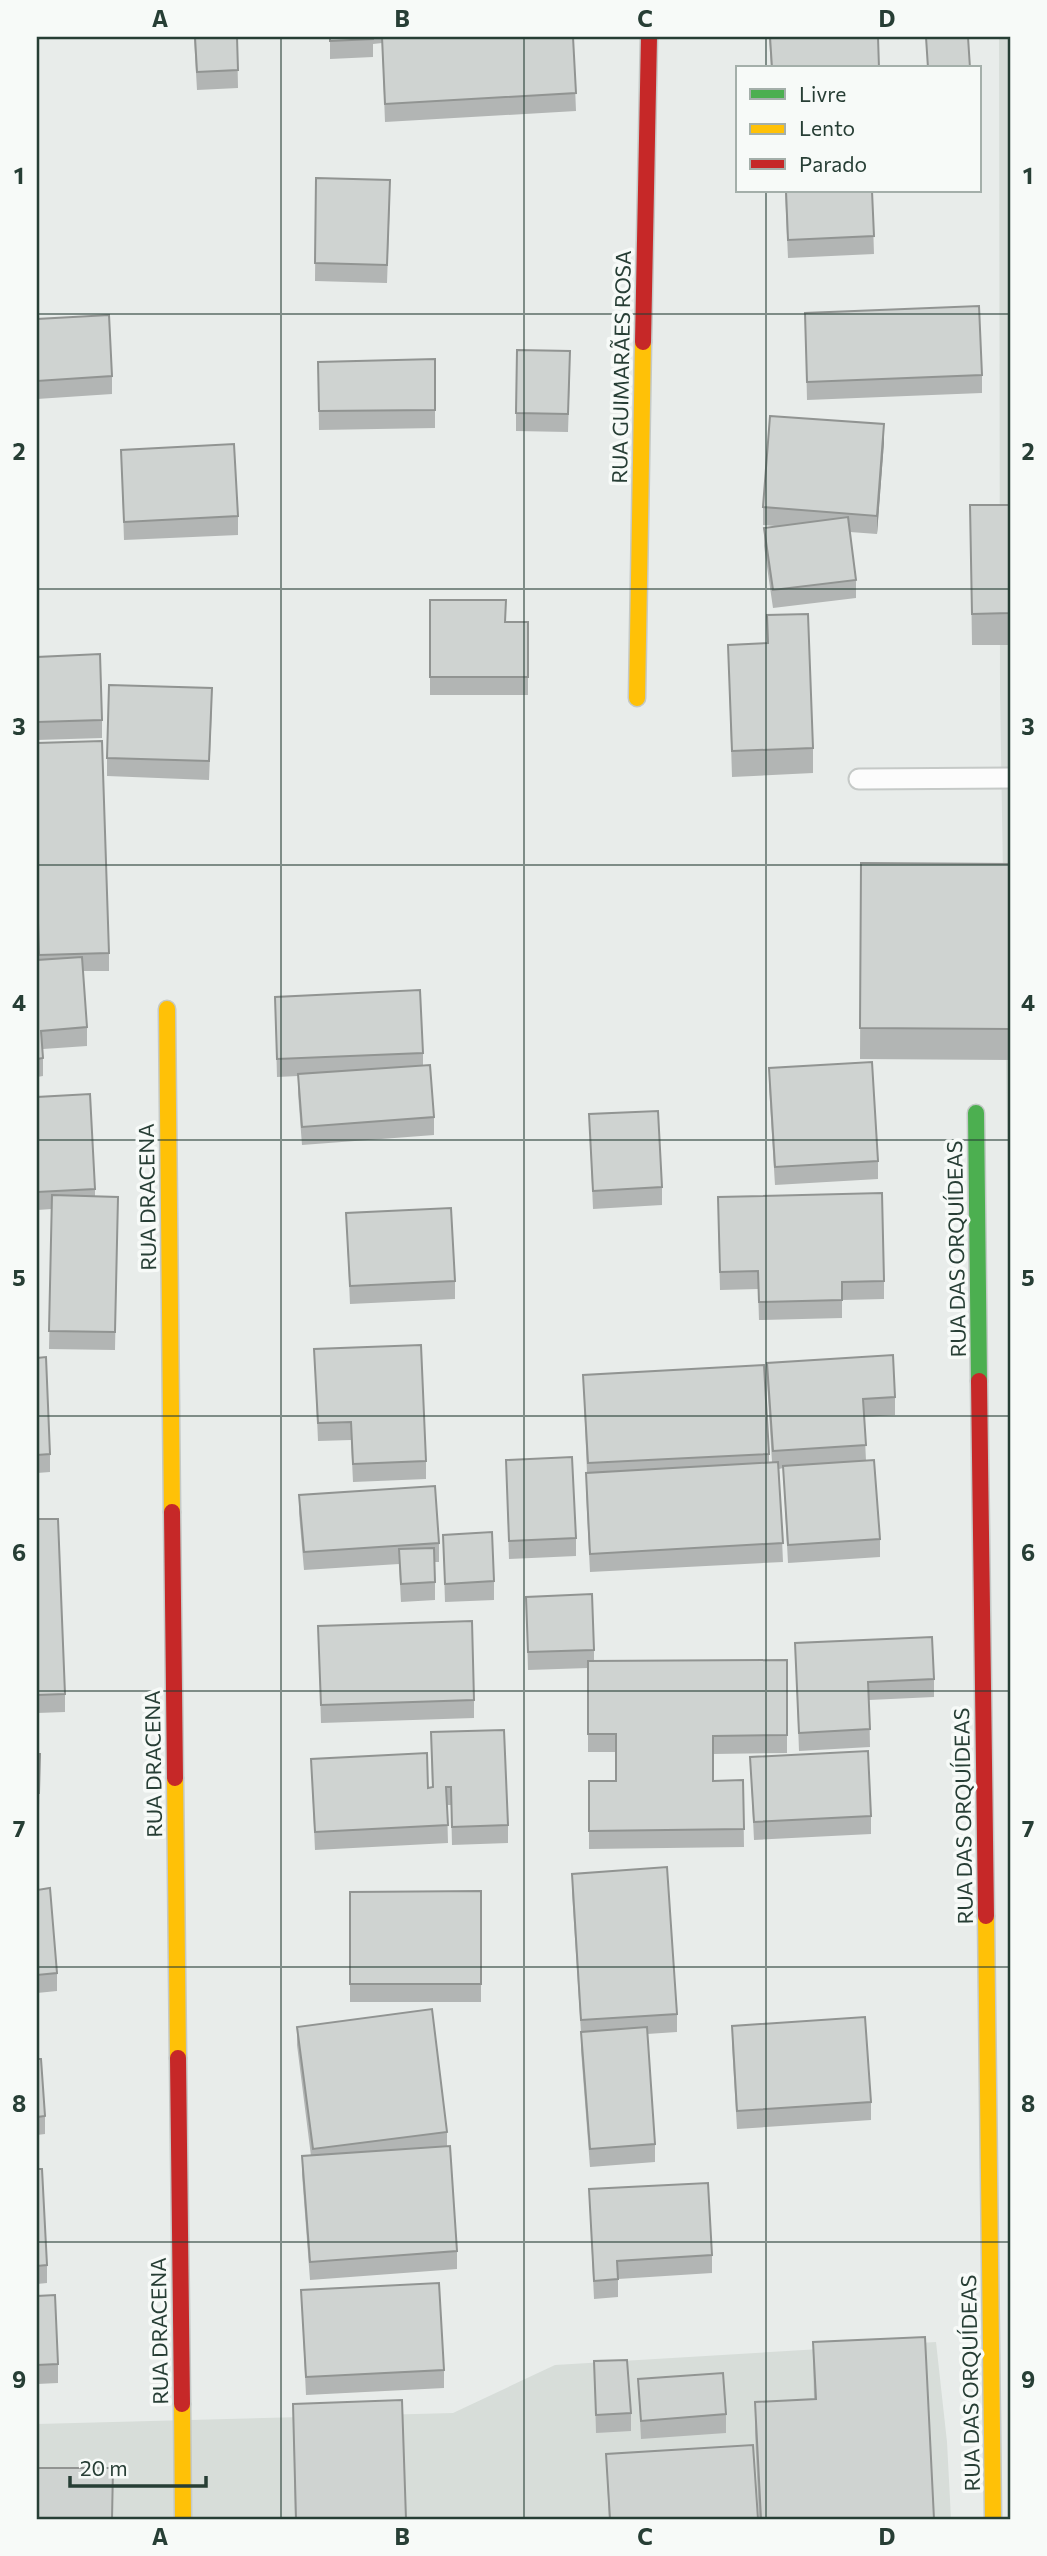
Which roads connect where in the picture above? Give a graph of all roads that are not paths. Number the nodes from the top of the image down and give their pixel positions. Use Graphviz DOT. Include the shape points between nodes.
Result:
graph roads {
  1 [pos="649,37"];
  2 [pos="637,698"];
  3 [pos="1010,778"];
  4 [pos="859,779"];
  5 [pos="167,1009"];
  6 [pos="976,1113"];
  7 [pos="183,2519"];
  8 [pos="993,2519"];
  1 -- 2 [label="street, RUA GUIMARÃES ROSA"];
  3 -- 4 [label="lane"];
  5 -- 7 [label="street, RUA DRACENA"];
  6 -- 8 [label="street, RUA DAS ORQUÍDEAS"];
}
